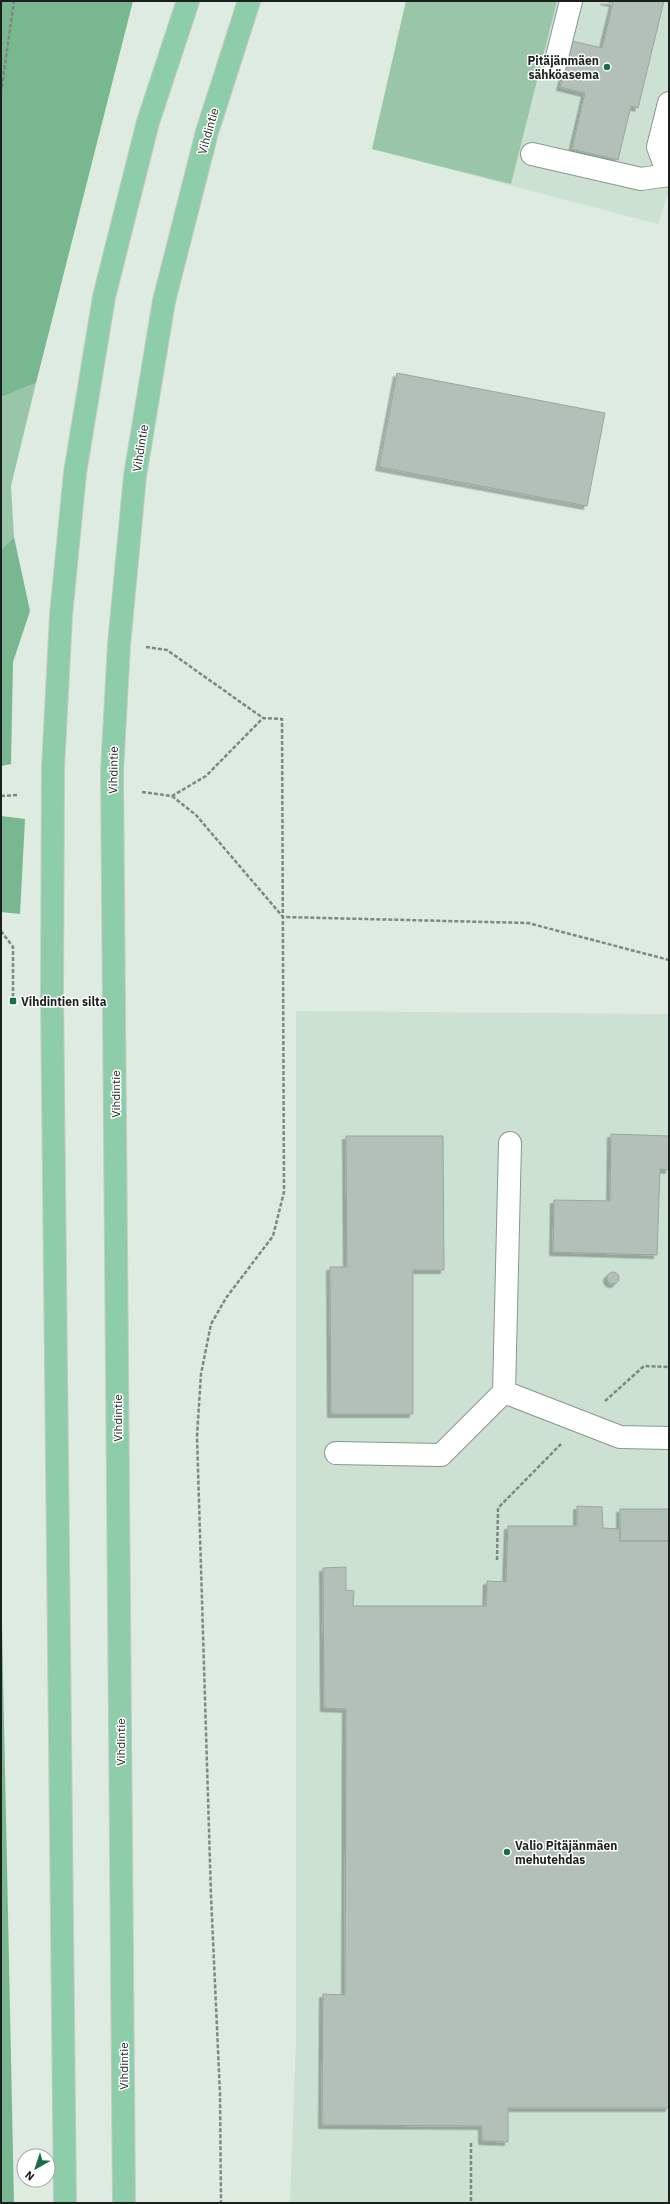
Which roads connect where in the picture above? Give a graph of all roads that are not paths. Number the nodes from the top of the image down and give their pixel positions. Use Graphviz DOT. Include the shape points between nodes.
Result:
graph roads {
  1 [pos="188,1"];
  2 [pos="249,1"];
  3 [pos="572,1"];
  4 [pos="555,65"];
  5 [pos="669,102"];
  6 [pos="532,154"];
  7 [pos="669,175"];
  8 [pos="510,1144"];
  9 [pos="504,1392"];
  10 [pos="669,1438"];
  11 [pos="336,1453"];
  12 [pos="65,2203"];
  13 [pos="124,2203"];
  1 -- 12 [label="main road" via="148,122 104,297 74,473 61,615 53,769 52,994"];
  2 -- 13 [label="main road, Vihdintie" via="207,132 164,301 135,476 118,661 112,771"];
  3 -- 4 [label="lane"];
  5 -- 7 [label="lane" via="658,147"];
  6 -- 7 [label="lane" via="641,179"];
  8 -- 9 [label="lane"];
  9 -- 10 [label="lane" via="620,1437"];
  9 -- 11 [label="lane" via="441,1455"];
}
